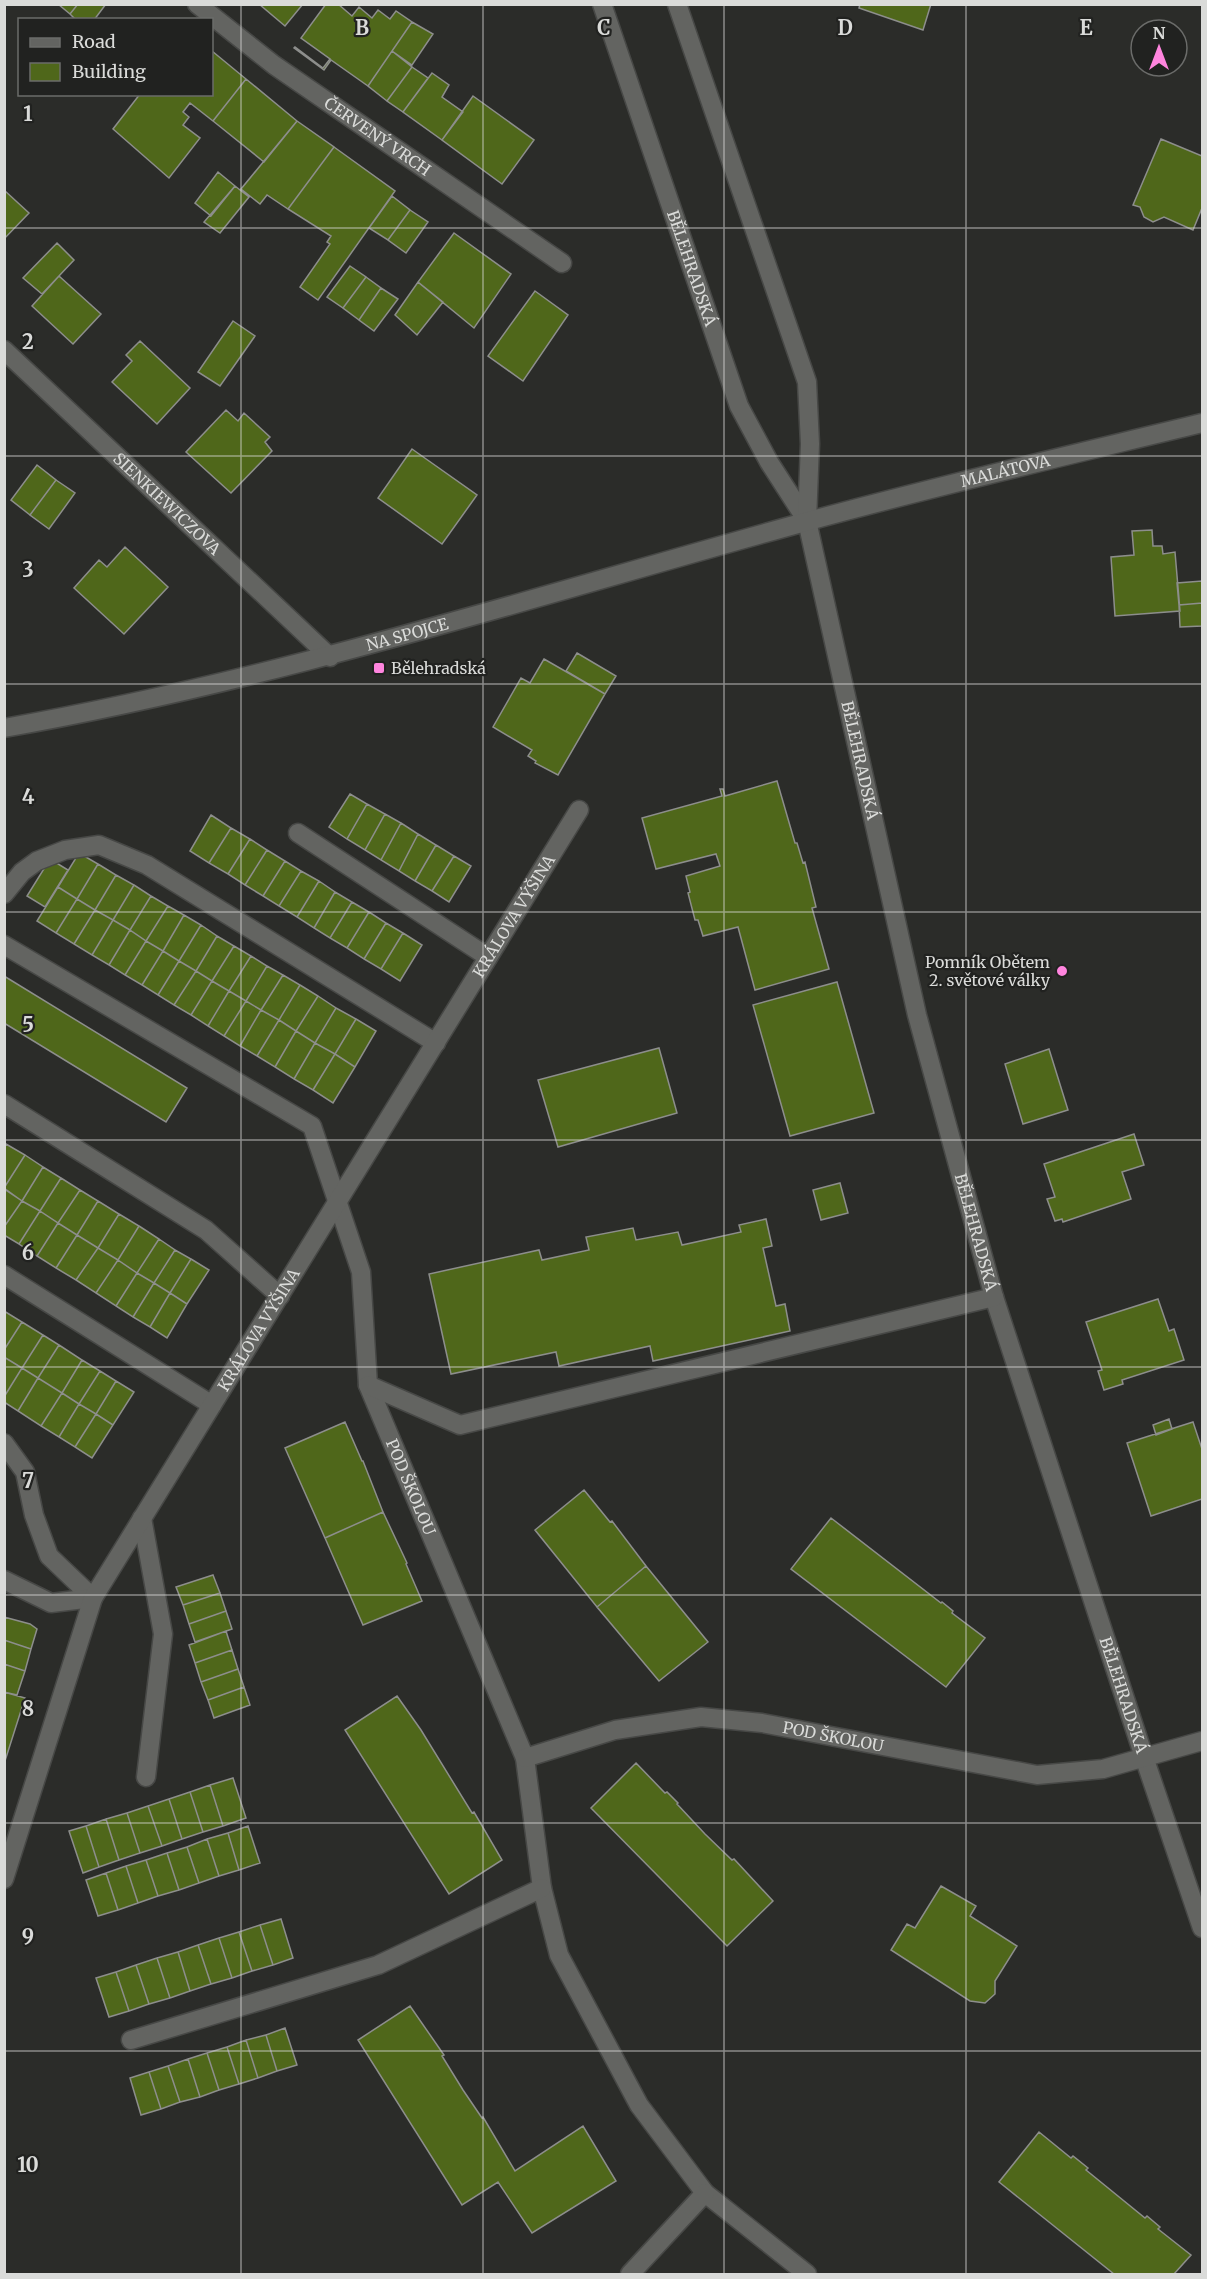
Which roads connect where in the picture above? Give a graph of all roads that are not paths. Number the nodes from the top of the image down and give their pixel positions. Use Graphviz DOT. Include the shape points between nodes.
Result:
graph roads {
  1 [pos="197,4"];
  2 [pos="602,4"];
  3 [pos="677,4"];
  4 [pos="562,263"];
  5 [pos="4,350"];
  6 [pos="1203,423"];
  7 [pos="807,521"];
  8 [pos="330,657"];
  9 [pos="4,728"];
  10 [pos="579,810"];
  11 [pos="298,833"];
  12 [pos="4,894"];
  13 [pos="4,945"];
  14 [pos="488,957"];
  15 [pos="436,1043"];
  16 [pos="4,1104"];
  17 [pos="338,1204"];
  18 [pos="4,1275"];
  19 [pos="280,1296"];
  20 [pos="994,1297"];
  21 [pos="369,1385"];
  22 [pos="212,1405"];
  23 [pos="4,1443"];
  24 [pos="142,1518"];
  25 [pos="4,1580"];
  26 [pos="93,1598"];
  27 [pos="1203,1742"];
  28 [pos="1144,1757"];
  29 [pos="525,1758"];
  30 [pos="146,1777"];
  31 [pos="4,1879"];
  32 [pos="542,1888"];
  33 [pos="1203,1928"];
  34 [pos="131,2040"];
  35 [pos="705,2193"];
  36 [pos="630,2274"];
  37 [pos="807,2274"];
  1 -- 4 [label="street, ČERVENÝ VRCH" via="274,65"];
  2 -- 7 [label="street, BĚLEHRADSKÁ" via="739,406"];
  3 -- 7 [label="street, BĚLEHRADSKÁ" via="807,382"];
  5 -- 8 [label="street, SIENKIEWICZOVA"];
  6 -- 7 [label="street, MALÁTOVA"];
  7 -- 8 [label="street, NA SPOJCE"];
  7 -- 20 [label="street, BĚLEHRADSKÁ" via="917,1016"];
  8 -- 9 [label="street, NA SPOJCE"];
  10 -- 14 [label="street, KRÁLOVA VÝŠINA"];
  11 -- 14 [label="street"];
  12 -- 15 [label="street" via="37,861 66,850 99,845 147,865"];
  13 -- 17 [label="street, POD ŠKOLOU" via="312,1126"];
  14 -- 15 [label="street, KRÁLOVA VÝŠINA"];
  15 -- 17 [label="street, KRÁLOVA VÝŠINA"];
  16 -- 19 [label="street" via="206,1230"];
  17 -- 19 [label="street, KRÁLOVA VÝŠINA"];
  17 -- 21 [label="street, POD ŠKOLOU" via="361,1272"];
  18 -- 22 [label="street"];
  19 -- 22 [label="street, KRÁLOVA VÝŠINA"];
  20 -- 21 [label="street" via="460,1425"];
  20 -- 28 [label="street, BĚLEHRADSKÁ"];
  21 -- 29 [label="street, POD ŠKOLOU"];
  22 -- 24 [label="street, KRÁLOVA VÝŠINA"];
  23 -- 26 [label="street" via="25,1472 34,1515 49,1556"];
  24 -- 26 [label="street, KRÁLOVA VÝŠINA"];
  24 -- 30 [label="street" via="162,1634"];
  25 -- 26 [label="street" via="51,1603"];
  26 -- 31 [label="street, KRÁLOVA VÝŠINA"];
  27 -- 28 [label="street, POD ŠKOLOU"];
  28 -- 29 [label="street, POD ŠKOLOU" via="1103,1769 1037,1775 762,1724 701,1717 615,1730"];
  28 -- 33 [label="street, BĚLEHRADSKÁ"];
  29 -- 32 [label="street, POD ŠKOLOU"];
  32 -- 34 [label="street" via="378,1965"];
  32 -- 35 [label="street, POD ŠKOLOU" via="559,1955 639,2105"];
  35 -- 36 [label="street"];
  35 -- 37 [label="street, POD ŠKOLOU"];
}
